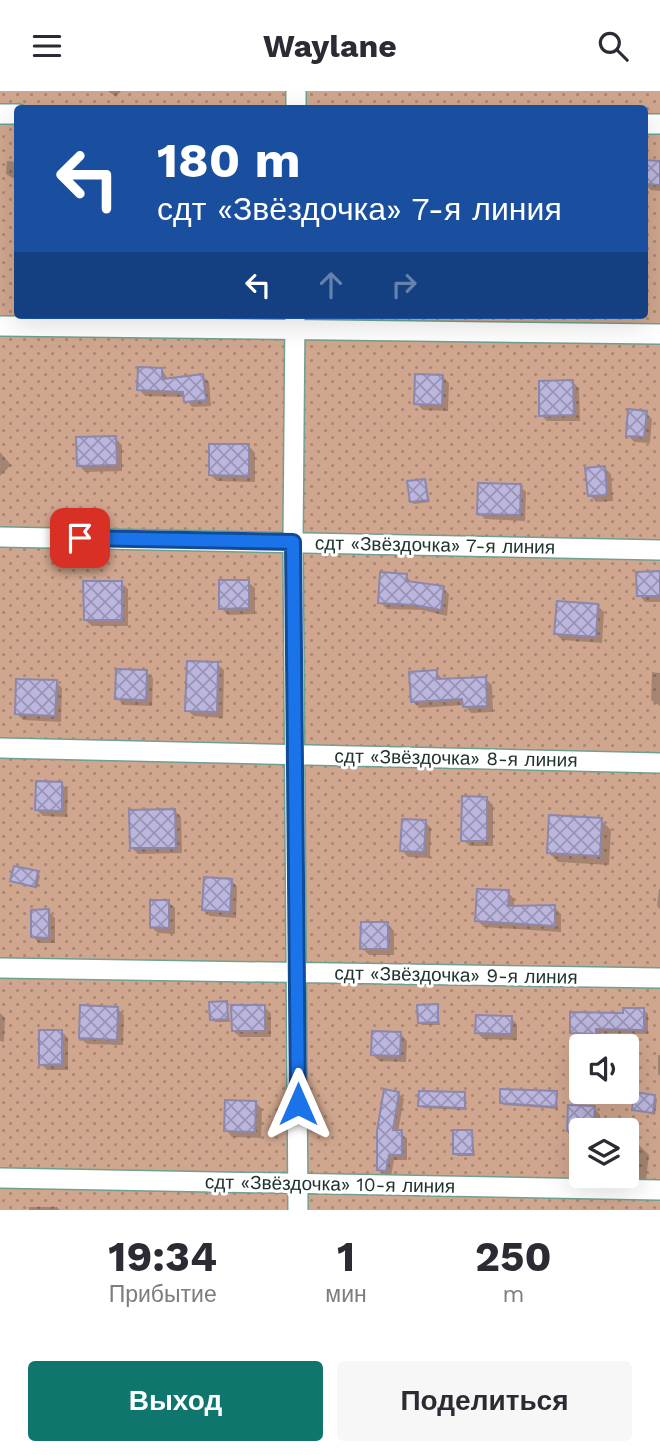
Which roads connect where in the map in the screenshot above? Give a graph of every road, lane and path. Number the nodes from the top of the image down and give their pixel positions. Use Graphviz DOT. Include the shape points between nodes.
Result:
graph roads {
  1 [pos="295,321"];
  2 [pos="0,326"];
  3 [pos="660,334"];
  4 [pos="0,537"];
  5 [pos="293,542"];
  6 [pos="660,550"];
  7 [pos="0,748"];
  8 [pos="296,754"];
  9 [pos="660,763"];
  10 [pos="0,968"];
  11 [pos="299,973"];
  12 [pos="660,978"];
  13 [pos="0,1178"];
  14 [pos="298,1183"];
  15 [pos="660,1190"];
  16 [pos="298,1210"];
  1 -- 2 [label="street"];
  1 -- 3 [label="street"];
  1 -- 5 [label="street"];
  4 -- 5 [label="street, сдт «Звёздочка» 7-я линия"];
  5 -- 6 [label="street, сдт «Звёздочка» 7-я линия"];
  5 -- 8 [label="street"];
  7 -- 8 [label="street, сдт «Звёздочка» 8-я линия"];
  8 -- 9 [label="street, сдт «Звёздочка» 8-я линия"];
  8 -- 11 [label="street"];
  10 -- 11 [label="street, сдт «Звёздочка» 9-я линия"];
  11 -- 12 [label="street, сдт «Звёздочка» 9-я линия"];
  11 -- 14 [label="street"];
  13 -- 14 [label="street, сдт «Звёздочка» 10-я линия"];
  14 -- 15 [label="street, сдт «Звёздочка» 10-я линия"];
  14 -- 16 [label="street"];
}
